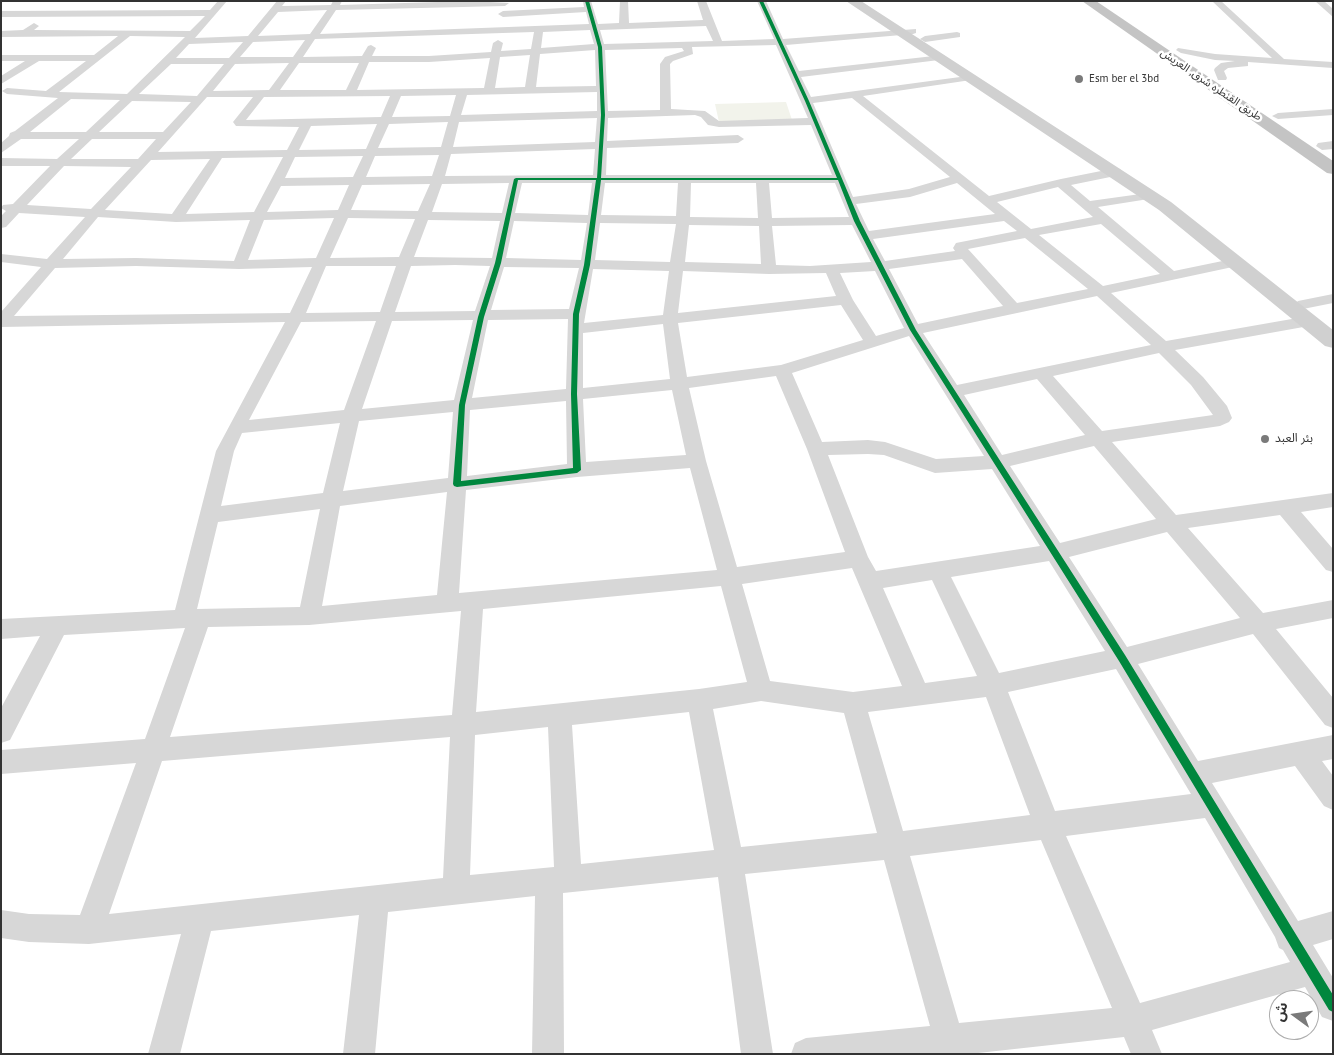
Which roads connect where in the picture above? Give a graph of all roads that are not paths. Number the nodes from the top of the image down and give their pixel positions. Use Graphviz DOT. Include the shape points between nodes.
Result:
graph roads {
  1 [pos="68,1"];
  2 [pos="169,1"];
  3 [pos="224,1"];
  4 [pos="624,1"];
  5 [pos="701,1"];
  6 [pos="761,1"];
  7 [pos="852,1"];
  8 [pos="868,1"];
  9 [pos="1088,1"];
  10 [pos="1106,1"];
  11 [pos="1216,1"];
  12 [pos="1319,1"];
  13 [pos="123,2"];
  14 [pos="505,2"];
  15 [pos="393,3"];
  16 [pos="449,3"];
  17 [pos="337,4"];
  18 [pos="279,5"];
  19 [pos="588,5"];
  20 [pos="111,12"];
  21 [pos="156,12"];
  22 [pos="53,13"];
  23 [pos="210,13"];
  24 [pos="1,14"];
  25 [pos="503,14"];
  26 [pos="1333,14"];
  27 [pos="709,23"];
  28 [pos="677,24"];
  29 [pos="624,26"];
  30 [pos="380,27"];
  31 [pos="595,27"];
  32 [pos="500,29"];
  33 [pos="539,29"];
  34 [pos="20,33"];
  35 [pos="1,34"];
  36 [pos="126,34"];
  37 [pos="913,34"];
  38 [pos="957,35"];
  39 [pos="312,37"];
  40 [pos="869,37"];
  41 [pos="189,38"];
  42 [pos="252,40"];
  43 [pos="435,41"];
  44 [pos="718,42"];
  45 [pos="780,42"];
  46 [pos="1,43"];
  47 [pos="685,43"];
  48 [pos="600,47"];
  49 [pos="1180,50"];
  50 [pos="535,52"];
  51 [pos="496,55"];
  52 [pos="939,57"];
  53 [pos="1,58"];
  54 [pos="37,58"];
  55 [pos="95,58"];
  56 [pos="367,59"];
  57 [pos="297,60"];
  58 [pos="168,61"];
  59 [pos="233,61"];
  60 [pos="903,62"];
  61 [pos="1282,62"];
  62 [pos="1333,65"];
  63 [pos="1333,70"];
  64 [pos="795,75"];
  65 [pos="971,77"];
  66 [pos="1222,78"];
  67 [pos="603,89"];
  68 [pos="3,90"];
  69 [pos="530,91"];
  70 [pos="462,92"];
  71 [pos="489,92"];
  72 [pos="350,94"];
  73 [pos="397,94"];
  74 [pos="48,95"];
  75 [pos="266,95"];
  76 [pos="68,96"];
  77 [pos="855,96"];
  78 [pos="129,97"];
  79 [pos="203,97"];
  80 [pos="807,101"];
  81 [pos="1333,112"];
  82 [pos="666,113"];
  83 [pos="603,115"];
  84 [pos="1278,116"];
  85 [pos="456,120"];
  86 [pos="816,121"];
  87 [pos="384,122"];
  88 [pos="307,123"];
  89 [pos="1060,131"];
  90 [pos="1,133"];
  91 [pos="18,135"];
  92 [pos="89,135"];
  93 [pos="167,136"];
  94 [pos="738,138"];
  95 [pos="600,146"];
  96 [pos="1329,148"];
  97 [pos="1,149"];
  98 [pos="446,151"];
  99 [pos="292,153"];
  100 [pos="370,153"];
  101 [pos="218,155"];
  102 [pos="145,159"];
  103 [pos="1,162"];
  104 [pos="60,163"];
  105 [pos="1333,169"];
  106 [pos="1116,172"];
  107 [pos="960,178"];
  108 [pos="358,179"];
  109 [pos="438,179"];
  110 [pos="516,179"];
  111 [pos="685,179"];
  112 [pos="762,179"];
  113 [pos="840,179"];
  114 [pos="599,180"];
  115 [pos="276,182"];
  116 [pos="1061,183"];
  117 [pos="1150,195"];
  118 [pos="987,200"];
  119 [pos="849,202"];
  120 [pos="1089,205"];
  121 [pos="1,207"];
  122 [pos="16,209"];
  123 [pos="95,213"];
  124 [pos="344,214"];
  125 [pos="425,215"];
  126 [pos="509,216"];
  127 [pos="1008,216"];
  128 [pos="258,217"];
  129 [pos="176,218"];
  130 [pos="594,218"];
  131 [pos="1105,219"];
  132 [pos="683,220"];
  133 [pos="766,222"];
  134 [pos="1,224"];
  135 [pos="860,229"];
  136 [pos="1030,234"];
  137 [pos="1229,252"];
  138 [pos="965,254"];
  139 [pos="1,258"];
  140 [pos="405,261"];
  141 [pos="322,262"];
  142 [pos="498,263"];
  143 [pos="51,264"];
  144 [pos="239,265"];
  145 [pos="587,265"];
  146 [pos="879,266"];
  147 [pos="675,267"];
  148 [pos="831,269"];
  149 [pos="769,270"];
  150 [pos="1171,276"];
  151 [pos="1099,290"];
  152 [pos="1333,298"];
  153 [pos="845,300"];
  154 [pos="1303,304"];
  155 [pos="1013,308"];
  156 [pos="296,316"];
  157 [pos="387,316"];
  158 [pos="481,317"];
  159 [pos="670,318"];
  160 [pos="2,321"];
  161 [pos="575,322"];
  162 [pos="1309,322"];
  163 [pos="1333,328"];
  164 [pos="913,330"];
  165 [pos="1333,341"];
  166 [pos="872,342"];
  167 [pos="1163,347"];
  168 [pos="782,370"];
  169 [pos="1042,374"];
  170 [pos="679,384"];
  171 [pos="953,392"];
  172 [pos="574,394"];
  173 [pos="462,405"];
  174 [pos="352,416"];
  175 [pos="236,427"];
  176 [pos="1099,438"];
  177 [pos="816,449"];
  178 [pos="697,461"];
  179 [pos="999,462"];
  180 [pos="577,470"];
  181 [pos="457,484"];
  182 [pos="1333,500"];
  183 [pos="331,501"];
  184 [pos="1284,506"];
  185 [pos="210,515"];
  186 [pos="1172,523"];
  187 [pos="1055,552"];
  188 [pos="858,559"];
  189 [pos="1333,564"];
  190 [pos="938,572"];
  191 [pos="730,577"];
  192 [pos="870,581"];
  193 [pos="473,601"];
  194 [pos="447,603"];
  195 [pos="1333,609"];
  196 [pos="309,616"];
  197 [pos="192,618"];
  198 [pos="1258,623"];
  199 [pos="58,626"];
  200 [pos="1,629"];
  201 [pos="1122,658"];
  202 [pos="993,686"];
  203 [pos="761,690"];
  204 [pos="918,695"];
  205 [pos="699,700"];
  206 [pos="853,703"];
  207 [pos="559,715"];
  208 [pos="1333,717"];
  209 [pos="463,725"];
  210 [pos="1,732"];
  211 [pos="1333,748"];
  212 [pos="153,750"];
  213 [pos="1301,754"];
  214 [pos="1,762"];
  215 [pos="1192,774"];
  216 [pos="1333,797"];
  217 [pos="1209,805"];
  218 [pos="1048,826"];
  219 [pos="895,845"];
  220 [pos="730,862"];
  221 [pos="559,880"];
  222 [pos="456,891"];
  223 [pos="375,899"];
  224 [pos="200,918"];
  225 [pos="1,924"];
  226 [pos="1333,924"];
  227 [pos="89,930"];
  228 [pos="1289,938"];
  229 [pos="1310,971"];
  230 [pos="1333,1006"];
  231 [pos="1132,1021"];
  232 [pos="950,1046"];
  233 [pos="164,1054"];
  234 [pos="359,1054"];
  235 [pos="548,1054"];
  236 [pos="758,1054"];
  237 [pos="806,1054"];
  238 [pos="1147,1054"];
  1 -- 22 [label="street"];
  2 -- 21 [label="street"];
  3 -- 23 [label="street"];
  4 -- 29 [label="street"];
  5 -- 27 [label="street"];
  6 -- 45 [label="street"];
  7 -- 37 [label="main road"];
  8 -- 37 [label="main road"];
  9 -- 105 [label="highway, طريق القنطره شرق, العريش"];
  10 -- 49 [label="highway, طريق القنطره شرق, العريش"];
  11 -- 61 [label="street"];
  12 -- 26 [label="street"];
  13 -- 20 [label="street"];
  14 -- 16 [label="street"];
  14 -- 25 [label="street"];
  15 -- 16 [label="street"];
  15 -- 17 [label="street"];
  15 -- 30 [label="street"];
  16 -- 43 [label="street"];
  17 -- 18 [label="street"];
  17 -- 39 [label="street"];
  18 -- 42 [label="street"];
  19 -- 25 [label="street"];
  19 -- 31 [label="street"];
  20 -- 21 [label="street"];
  20 -- 22 [label="street"];
  21 -- 23 [label="street"];
  21 -- 36 [label="street"];
  22 -- 24 [label="street"];
  22 -- 34 [label="street"];
  23 -- 41 [label="street"];
  25 -- 32 [label="street"];
  27 -- 28 [label="street"];
  27 -- 44 [label="street"];
  28 -- 29 [label="street"];
  28 -- 47 [label="street"];
  29 -- 31 [label="street"];
  30 -- 39 [label="street"];
  30 -- 43 [label="street"];
  30 -- 56 [label="street"];
  31 -- 33 [label="street"];
  31 -- 48 [label="street"];
  32 -- 33 [label="street"];
  32 -- 43 [label="street"];
  32 -- 51 [label="street"];
  33 -- 50 [label="street"];
  34 -- 35 [label="street"];
  34 -- 36 [label="street"];
  34 -- 46 [label="street"];
  36 -- 41 [label="street"];
  36 -- 55 [label="street"];
  37 -- 38 [label="street"];
  37 -- 40 [label="street"];
  37 -- 52 [label="main road"];
  37 -- 89 [label="main road"];
  39 -- 42 [label="street"];
  39 -- 57 [label="street"];
  40 -- 45 [label="street"];
  40 -- 60 [label="street"];
  41 -- 42 [label="street"];
  41 -- 58 [label="street"];
  42 -- 59 [label="street"];
  43 -- 51 [label="street"];
  43 -- 56 [label="street"];
  44 -- 45 [label="street"];
  44 -- 47 [label="street"];
  45 -- 64 [label="street"];
  47 -- 48 [label="street"];
  47 -- 82 [label="street" via="689,52 669,59 665,64"];
  48 -- 50 [label="street"];
  48 -- 67 [label="street"];
  49 -- 61 [label="street" via="1215,57"];
  49 -- 66 [label="highway, طريق القنطره شرق, العريش"];
  50 -- 51 [label="street"];
  50 -- 69 [label="street"];
  51 -- 71 [label="street"];
  52 -- 60 [label="street"];
  52 -- 65 [label="main road"];
  53 -- 54 [label="street"];
  54 -- 55 [label="street"];
  54 -- 68 [label="street"];
  55 -- 74 [label="street"];
  56 -- 57 [label="street"];
  56 -- 72 [label="street"];
  57 -- 59 [label="street"];
  57 -- 75 [label="street"];
  58 -- 59 [label="street"];
  58 -- 78 [label="street"];
  59 -- 79 [label="street"];
  60 -- 64 [label="street"];
  61 -- 62 [label="street"];
  63 -- 66 [label="street" via="1235,64 1225,65 1219,70"];
  64 -- 80 [label="street"];
  65 -- 77 [label="street"];
  65 -- 89 [label="main road"];
  66 -- 84 [label="highway, طريق القنطره شرق, العريش"];
  67 -- 69 [label="street"];
  67 -- 83 [label="street"];
  68 -- 74 [label="street"];
  69 -- 71 [label="street"];
  70 -- 71 [label="street"];
  70 -- 73 [label="street" via="421,89"];
  70 -- 85 [label="street"];
  72 -- 73 [label="street"];
  72 -- 75 [label="street"];
  73 -- 87 [label="street"];
  74 -- 76 [label="street"];
  75 -- 79 [label="street"];
  75 -- 88 [label="street" via="240,124"];
  76 -- 78 [label="street"];
  76 -- 91 [label="street"];
  77 -- 80 [label="street"];
  77 -- 107 [label="street"];
  78 -- 79 [label="street"];
  78 -- 92 [label="street"];
  79 -- 93 [label="street"];
  80 -- 86 [label="street"];
  81 -- 84 [label="street"];
  82 -- 83 [label="street"];
  82 -- 86 [label="street" via="703,113 712,123 719,124"];
  83 -- 85 [label="street"];
  83 -- 95 [label="street"];
  84 -- 96 [label="highway, طريق القنطره شرق, العريش"];
  85 -- 87 [label="street"];
  85 -- 98 [label="street"];
  86 -- 113 [label="street"];
  87 -- 88 [label="street"];
  87 -- 100 [label="street"];
  88 -- 99 [label="street"];
  89 -- 106 [label="main road"];
  89 -- 137 [label="main road" via="1173,201"];
  90 -- 91 [label="street"];
  91 -- 92 [label="street"];
  91 -- 97 [label="street"];
  92 -- 93 [label="street"];
  92 -- 104 [label="street"];
  93 -- 102 [label="street"];
  94 -- 95 [label="street"];
  95 -- 98 [label="street"];
  95 -- 114 [label="street"];
  98 -- 100 [label="street"];
  98 -- 109 [label="street"];
  99 -- 100 [label="street"];
  99 -- 101 [label="street"];
  99 -- 115 [label="street"];
  100 -- 108 [label="street"];
  101 -- 102 [label="street"];
  101 -- 129 [label="street"];
  102 -- 104 [label="street"];
  102 -- 123 [label="street"];
  103 -- 104 [label="street"];
  104 -- 122 [label="street"];
  106 -- 116 [label="street"];
  106 -- 117 [label="main road"];
  107 -- 118 [label="street"];
  107 -- 119 [label="street" via="910,193"];
  108 -- 109 [label="street"];
  108 -- 115 [label="street"];
  108 -- 124 [label="street"];
  109 -- 110 [label="street"];
  109 -- 125 [label="street"];
  110 -- 114 [label="street"];
  110 -- 126 [label="street"];
  111 -- 112 [label="street"];
  111 -- 114 [label="street"];
  111 -- 132 [label="street"];
  112 -- 113 [label="street"];
  112 -- 133 [label="street"];
  113 -- 119 [label="street"];
  114 -- 130 [label="street"];
  115 -- 128 [label="street"];
  116 -- 118 [label="street"];
  116 -- 120 [label="street"];
  117 -- 120 [label="street"];
  117 -- 137 [label="main road"];
  118 -- 127 [label="street"];
  119 -- 135 [label="street"];
  120 -- 131 [label="street"];
  121 -- 122 [label="street"];
  122 -- 123 [label="street"];
  122 -- 134 [label="street"];
  123 -- 129 [label="street"];
  123 -- 143 [label="street"];
  124 -- 125 [label="street"];
  124 -- 128 [label="street"];
  124 -- 141 [label="street"];
  125 -- 126 [label="street"];
  125 -- 140 [label="street"];
  126 -- 130 [label="street"];
  126 -- 142 [label="street"];
  127 -- 135 [label="street"];
  127 -- 136 [label="street"];
  128 -- 129 [label="street"];
  128 -- 144 [label="street"];
  130 -- 132 [label="street"];
  130 -- 145 [label="street"];
  131 -- 136 [label="street"];
  131 -- 150 [label="street"];
  132 -- 133 [label="street"];
  132 -- 147 [label="street"];
  133 -- 135 [label="street"];
  133 -- 149 [label="street"];
  135 -- 146 [label="street"];
  136 -- 138 [label="street" via="962,245 960,248"];
  136 -- 151 [label="street"];
  137 -- 150 [label="street"];
  137 -- 154 [label="main road"];
  137 -- 162 [label="main road"];
  138 -- 146 [label="street"];
  138 -- 155 [label="street"];
  139 -- 143 [label="street"];
  140 -- 141 [label="street"];
  140 -- 142 [label="street"];
  140 -- 157 [label="street"];
  141 -- 144 [label="street"];
  141 -- 156 [label="street"];
  142 -- 145 [label="street"];
  142 -- 158 [label="street"];
  143 -- 144 [label="street"];
  143 -- 160 [label="street"];
  145 -- 147 [label="street"];
  145 -- 161 [label="street"];
  146 -- 148 [label="street"];
  146 -- 164 [label="street"];
  147 -- 149 [label="street"];
  147 -- 159 [label="street"];
  148 -- 149 [label="street"];
  148 -- 153 [label="street"];
  150 -- 151 [label="street"];
  151 -- 155 [label="street"];
  151 -- 167 [label="street"];
  152 -- 154 [label="street"];
  153 -- 159 [label="street"];
  153 -- 166 [label="street"];
  154 -- 163 [label="main road"];
  155 -- 164 [label="street"];
  156 -- 157 [label="street"];
  156 -- 160 [label="street"];
  156 -- 175 [label="street"];
  157 -- 158 [label="street"];
  157 -- 174 [label="street"];
  158 -- 161 [label="street"];
  158 -- 173 [label="street"];
  159 -- 161 [label="street"];
  159 -- 170 [label="street"];
  161 -- 172 [label="street"];
  162 -- 165 [label="main road"];
  162 -- 167 [label="street"];
  164 -- 166 [label="street"];
  164 -- 171 [label="street"];
  166 -- 168 [label="street"];
  167 -- 169 [label="street"];
  167 -- 176 [label="street" via="1222,410 1223,418"];
  168 -- 170 [label="street"];
  168 -- 177 [label="street"];
  169 -- 171 [label="street"];
  169 -- 176 [label="street"];
  170 -- 172 [label="street"];
  170 -- 178 [label="street"];
  171 -- 179 [label="street"];
  172 -- 173 [label="street"];
  172 -- 180 [label="street"];
  173 -- 174 [label="street"];
  173 -- 181 [label="street"];
  174 -- 175 [label="street"];
  174 -- 183 [label="street"];
  175 -- 185 [label="street" via="225,451"];
  176 -- 179 [label="street"];
  176 -- 186 [label="street"];
  177 -- 179 [label="street" via="885,449 920,462 946,467"];
  177 -- 188 [label="street"];
  178 -- 180 [label="street"];
  178 -- 191 [label="street"];
  179 -- 187 [label="street"];
  180 -- 181 [label="street"];
  181 -- 183 [label="street"];
  181 -- 194 [label="street"];
  182 -- 184 [label="street"];
  183 -- 185 [label="street"];
  183 -- 196 [label="street"];
  184 -- 186 [label="street"];
  184 -- 189 [label="street"];
  185 -- 197 [label="street"];
  186 -- 187 [label="street"];
  186 -- 198 [label="street"];
  187 -- 190 [label="street"];
  187 -- 201 [label="street"];
  188 -- 191 [label="street"];
  188 -- 192 [label="street"];
  190 -- 192 [label="street"];
  190 -- 202 [label="street"];
  191 -- 193 [label="street"];
  191 -- 203 [label="street"];
  192 -- 204 [label="street"];
  193 -- 194 [label="street"];
  193 -- 209 [label="street"];
  194 -- 196 [label="street"];
  195 -- 198 [label="street"];
  196 -- 197 [label="street"];
  197 -- 199 [label="street"];
  197 -- 212 [label="street"];
  198 -- 201 [label="street"];
  198 -- 208 [label="street"];
  199 -- 200 [label="street"];
  199 -- 210 [label="street"];
  201 -- 202 [label="street"];
  201 -- 215 [label="street"];
  202 -- 204 [label="street"];
  202 -- 218 [label="street"];
  203 -- 205 [label="street"];
  203 -- 206 [label="street"];
  204 -- 206 [label="street"];
  205 -- 207 [label="street"];
  205 -- 220 [label="street"];
  206 -- 219 [label="street"];
  207 -- 209 [label="street"];
  207 -- 221 [label="street"];
  209 -- 212 [label="street"];
  209 -- 222 [label="street"];
  211 -- 213 [label="street"];
  212 -- 214 [label="street"];
  212 -- 227 [label="street"];
  213 -- 215 [label="street"];
  213 -- 216 [label="street"];
  215 -- 217 [label="street"];
  217 -- 218 [label="street"];
  217 -- 228 [label="street"];
  218 -- 219 [label="street"];
  218 -- 231 [label="street"];
  219 -- 220 [label="street"];
  219 -- 232 [label="street"];
  220 -- 221 [label="street"];
  220 -- 236 [label="street"];
  221 -- 222 [label="street"];
  221 -- 235 [label="street"];
  222 -- 223 [label="street"];
  223 -- 224 [label="street"];
  223 -- 234 [label="street"];
  224 -- 227 [label="street"];
  224 -- 233 [label="street"];
  225 -- 227 [label="street"];
  226 -- 228 [label="street"];
  228 -- 229 [label="street"];
  229 -- 230 [label="street"];
  229 -- 231 [label="street"];
  231 -- 232 [label="street"];
  231 -- 238 [label="street"];
  232 -- 237 [label="street"];
}
